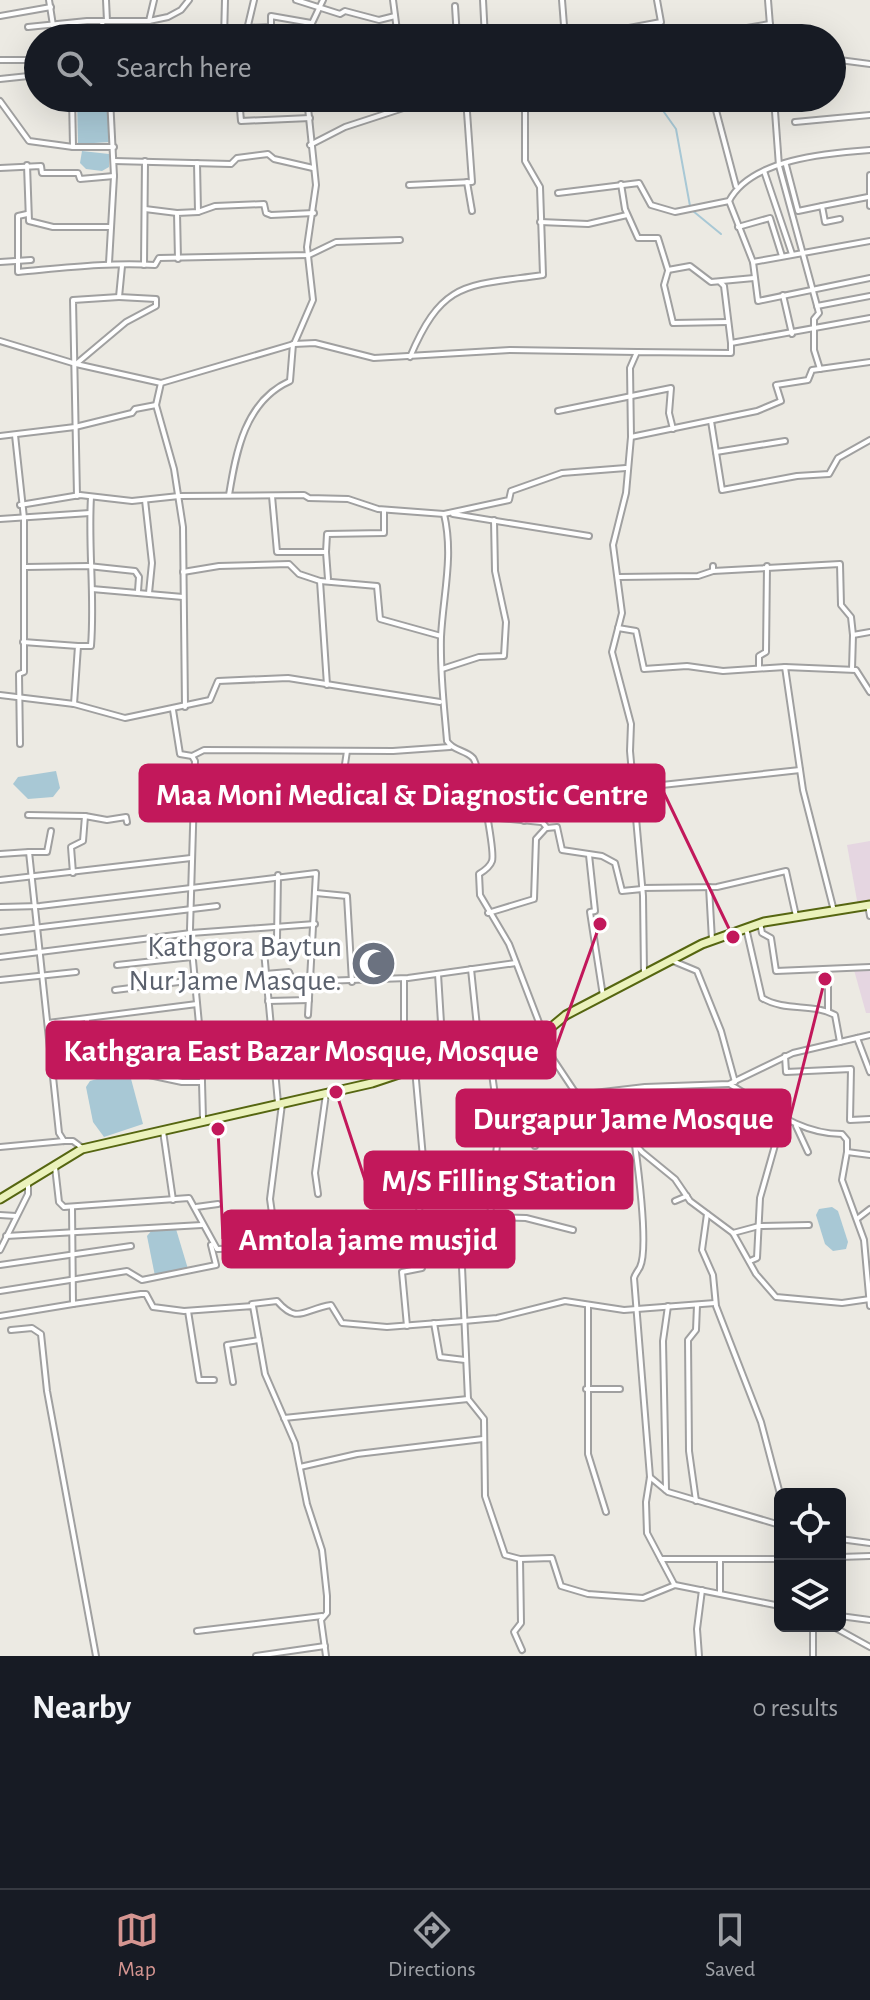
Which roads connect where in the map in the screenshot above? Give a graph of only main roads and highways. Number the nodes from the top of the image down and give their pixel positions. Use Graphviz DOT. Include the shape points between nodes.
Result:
graph roads {
  1 [pos="869,905"];
  2 [pos="0,1199"];
  1 -- 2 [label="main road" via="760,923 712,940 566,1015 545,1035 443,1055 404,1073 82,1149"];
}
